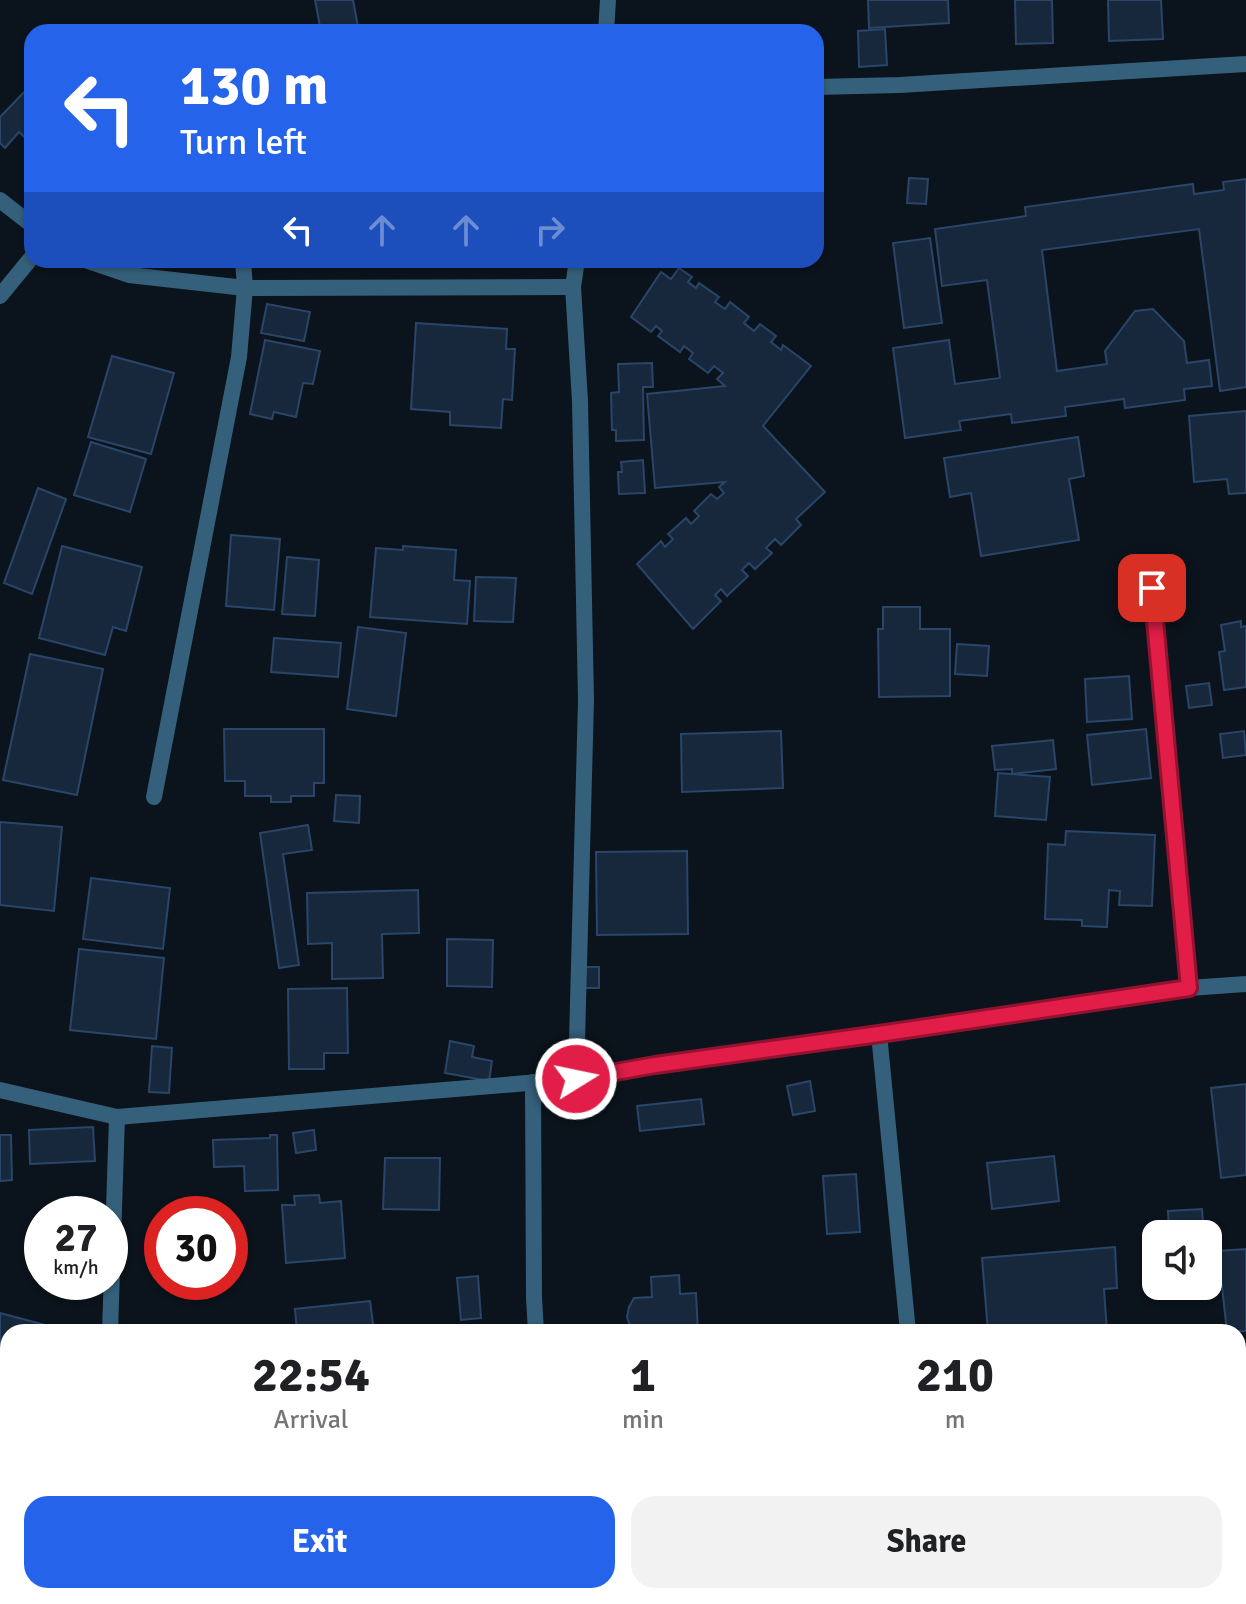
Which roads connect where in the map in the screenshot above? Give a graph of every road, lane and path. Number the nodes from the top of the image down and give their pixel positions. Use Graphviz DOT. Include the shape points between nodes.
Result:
graph roads {
  1 [pos="608,0"];
  2 [pos="606,24"];
  3 [pos="1246,64"];
  4 [pos="824,87"];
  5 [pos="0,200"];
  6 [pos="24,219"];
  7 [pos="24,267"];
  8 [pos="108,268"];
  9 [pos="244,268"];
  10 [pos="576,268"];
  11 [pos="573,287"];
  12 [pos="245,288"];
  13 [pos="0,296"];
  14 [pos="1152,588"];
  15 [pos="154,797"];
  16 [pos="1246,984"];
  17 [pos="1189,988"];
  18 [pos="879,1034"];
  19 [pos="576,1079"];
  20 [pos="533,1082"];
  21 [pos="0,1090"];
  22 [pos="117,1117"];
  23 [pos="110,1324"];
  24 [pos="536,1324"];
  25 [pos="907,1324"];
  1 -- 2 [label="street"];
  3 -- 4 [label="street"];
  5 -- 6 [label="street"];
  7 -- 13 [label="street"];
  8 -- 12 [label="street"];
  9 -- 12 [label="street"];
  10 -- 11 [label="street"];
  11 -- 12 [label="street"];
  11 -- 19 [label="street" via="586,700"];
  12 -- 15 [label="street" via="239,357"];
  14 -- 17 [label="street"];
  16 -- 17 [label="street"];
  17 -- 18 [label="street"];
  18 -- 19 [label="street"];
  18 -- 25 [label="street"];
  19 -- 20 [label="street"];
  20 -- 22 [label="street"];
  20 -- 24 [label="street"];
  21 -- 22 [label="street"];
  22 -- 23 [label="street"];
}
